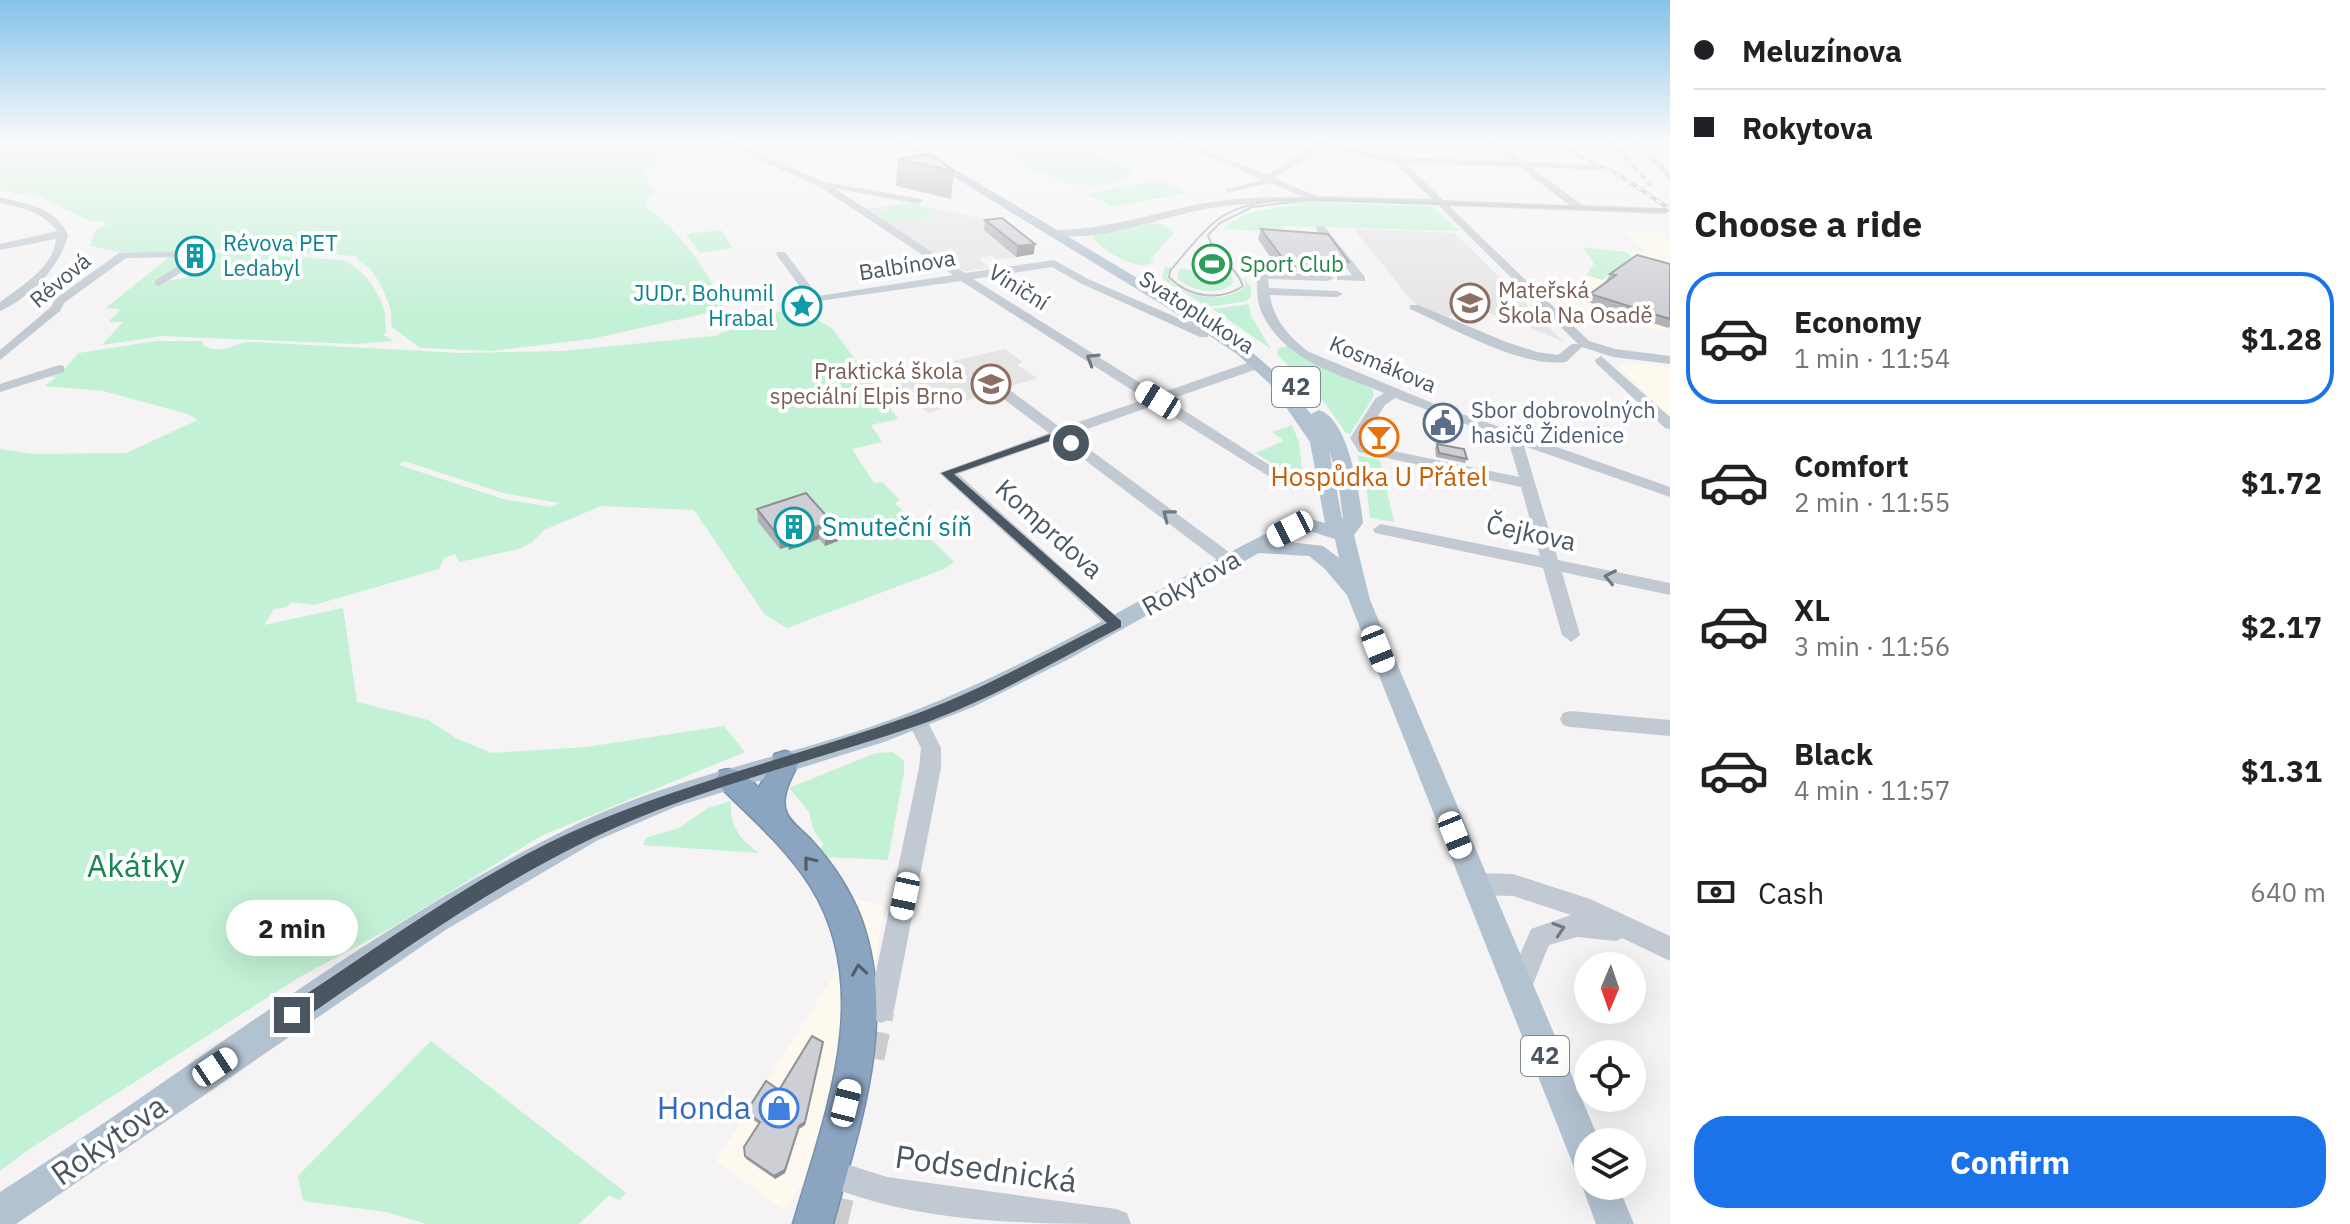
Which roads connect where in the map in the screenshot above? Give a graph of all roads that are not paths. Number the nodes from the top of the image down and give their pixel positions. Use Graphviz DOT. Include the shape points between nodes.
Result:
graph roads {
  1 [pos="0,200"];
  2 [pos="846,200"];
  3 [pos="913,200"];
  4 [pos="1005,200"];
  5 [pos="1010,200"];
  6 [pos="1280,200"];
  7 [pos="1350,200"];
  8 [pos="1438,200"];
  9 [pos="1569,200"];
  10 [pos="918,201"];
  11 [pos="1441,203"];
  12 [pos="1581,209"];
  13 [pos="1665,211"];
  14 [pos="1320,228"];
  15 [pos="1087,229"];
  16 [pos="1064,233"];
  17 [pos="63,235"];
  18 [pos="0,247"];
  19 [pos="1097,249"];
  20 [pos="781,254"];
  21 [pos="1054,263"];
  22 [pos="185,276"];
  23 [pos="961,276"];
  24 [pos="1262,291"];
  25 [pos="1337,294"];
  26 [pos="0,307"];
  27 [pos="1414,307"];
  28 [pos="1204,334"];
  29 [pos="1578,350"];
  30 [pos="1305,355"];
  31 [pos="0,356"];
  32 [pos="1607,356"];
  33 [pos="1670,360"];
  34 [pos="1258,364"];
  35 [pos="59,369"];
  36 [pos="0,388"];
  37 [pos="1393,393"];
  38 [pos="1006,394"];
  39 [pos="1158,400"];
  40 [pos="1670,425"];
  41 [pos="1059,434"];
  42 [pos="1515,438"];
  43 [pos="1290,480"];
  44 [pos="1328,483"];
  45 [pos="1528,484"];
  46 [pos="1670,492"];
  47 [pos="1381,529"];
  48 [pos="1344,535"];
  49 [pos="1255,548"];
  50 [pos="1231,562"];
  51 [pos="1550,564"];
  52 [pos="1670,589"];
  53 [pos="1359,600"];
  54 [pos="1116,624"];
  55 [pos="1571,635"];
  56 [pos="1570,719"];
  57 [pos="914,721"];
  58 [pos="1670,728"];
  59 [pos="785,762"];
  60 [pos="730,779"];
  61 [pos="772,817"];
  62 [pos="1474,884"];
  63 [pos="1660,943"];
  64 [pos="1518,990"];
  65 [pos="881,1010"];
  66 [pos="1576,1128"];
  67 [pos="846,1179"];
  68 [pos="1606,1200"];
  69 [pos="0,1213"];
  70 [pos="813,1224"];
  71 [pos="1116,1224"];
  72 [pos="1615,1224"];
  1 -- 17 [label="street" via="44,212"];
  2 -- 23 [label="street, Viniční"];
  3 -- 10 [label="street"];
  4 -- 16 [label="main road, 42"];
  5 -- 16 [label="main road, 42"];
  6 -- 15 [label="street" via="1224,202"];
  7 -- 11 [label="street"];
  8 -- 11 [label="street"];
  9 -- 12 [label="street"];
  11 -- 12 [label="street"];
  11 -- 29 [label="street"];
  12 -- 13 [label="street"];
  14 -- 24 [label="street" via="1361,279 1262,275"];
  15 -- 16 [label="street"];
  15 -- 16 [label="street"];
  15 -- 19 [label="street"];
  16 -- 19 [label="main road, Svatoplukova / 42"];
  16 -- 34 [label="main road, Svatoplukova / 42"];
  17 -- 18 [label="street"];
  17 -- 26 [label="street" via="52,264"];
  19 -- 48 [label="main road, Svatoplukova / 42" via="1232,332 1270,361 1306,399 1345,462 1353,523"];
  20 -- 23 [label="street, Balbínova" via="815,300"];
  21 -- 23 [label="street, Balbínova"];
  21 -- 28 [label="street, Svatoplukova"];
  22 -- 31 [label="street, Révová" via="163,279 205,254 120,256 59,301"];
  39 -- 23 [label="street, Viniční, one-way"];
  24 -- 25 [label="street"];
  24 -- 30 [label="street, Svatoplukova" via="1266,310 1290,344"];
  27 -- 29 [label="street" via="1535,356 1561,359"];
  29 -- 32 [label="street"];
  30 -- 37 [label="street, Kosmákova"];
  32 -- 33 [label="street"];
  32 -- 40 [label="street"];
  34 -- 39 [label="street"];
  34 -- 44 [label="main road, Svatoplukova / 42" via="1308,422 1319,442"];
  35 -- 36 [label="street"];
  37 -- 42 [label="street, Kosmákova"];
  37 -- 45 [label="street" via="1380,402 1357,438 1364,449"];
  38 -- 41 [label="street"];
  39 -- 41 [label="street"];
  39 -- 43 [label="street, Viniční"];
  50 -- 41 [label="street, one-way"];
  41 -- 54 [label="street, Komprdova" via="947,473"];
  42 -- 45 [label="street"];
  42 -- 46 [label="street, Kosmákova"];
  44 -- 48 [label="main road, Svatoplukova / 42" via="1332,518"];
  44 -- 49 [label="main road" via="1306,511 1258,539"];
  45 -- 51 [label="street"];
  47 -- 51 [label="street, Čejkova"];
  48 -- 49 [label="main road"];
  48 -- 53 [label="main road, Svatoplukova / 42"];
  49 -- 50 [label="main road, Rokytova"];
  49 -- 53 [label="main road" via="1310,547 1335,564"];
  50 -- 54 [label="main road, Rokytova"];
  52 -- 51 [label="street, Čejkova, one-way"];
  51 -- 55 [label="street"];
  53 -- 62 [label="main road, Svatoplukova / 42"];
  54 -- 57 [label="main road, Rokytova"];
  56 -- 58 [label="street"];
  57 -- 59 [label="main road, Rokytova"];
  57 -- 65 [label="street" via="931,748 930,768"];
  59 -- 60 [label="main road, Rokytova"];
  59 -- 61 [label="highway" via="771,792"];
  60 -- 61 [label="highway"];
  60 -- 69 [label="main road, Rokytova" via="580,836 440,916"];
  70 -- 61 [label="highway, one-way" via="853,1079 861,1032 859,966 841,910 822,877"];
  62 -- 63 [label="street" via="1513,885 1590,910"];
  62 -- 64 [label="main road, Svatoplukova / 42"];
  64 -- 63 [label="street, one-way" via="1540,937 1561,926 1585,924"];
  64 -- 66 [label="main road, Svatoplukova / 42"];
  67 -- 71 [label="street, Podsednická" via="887,1192"];
  68 -- 72 [label="main road"];
}
